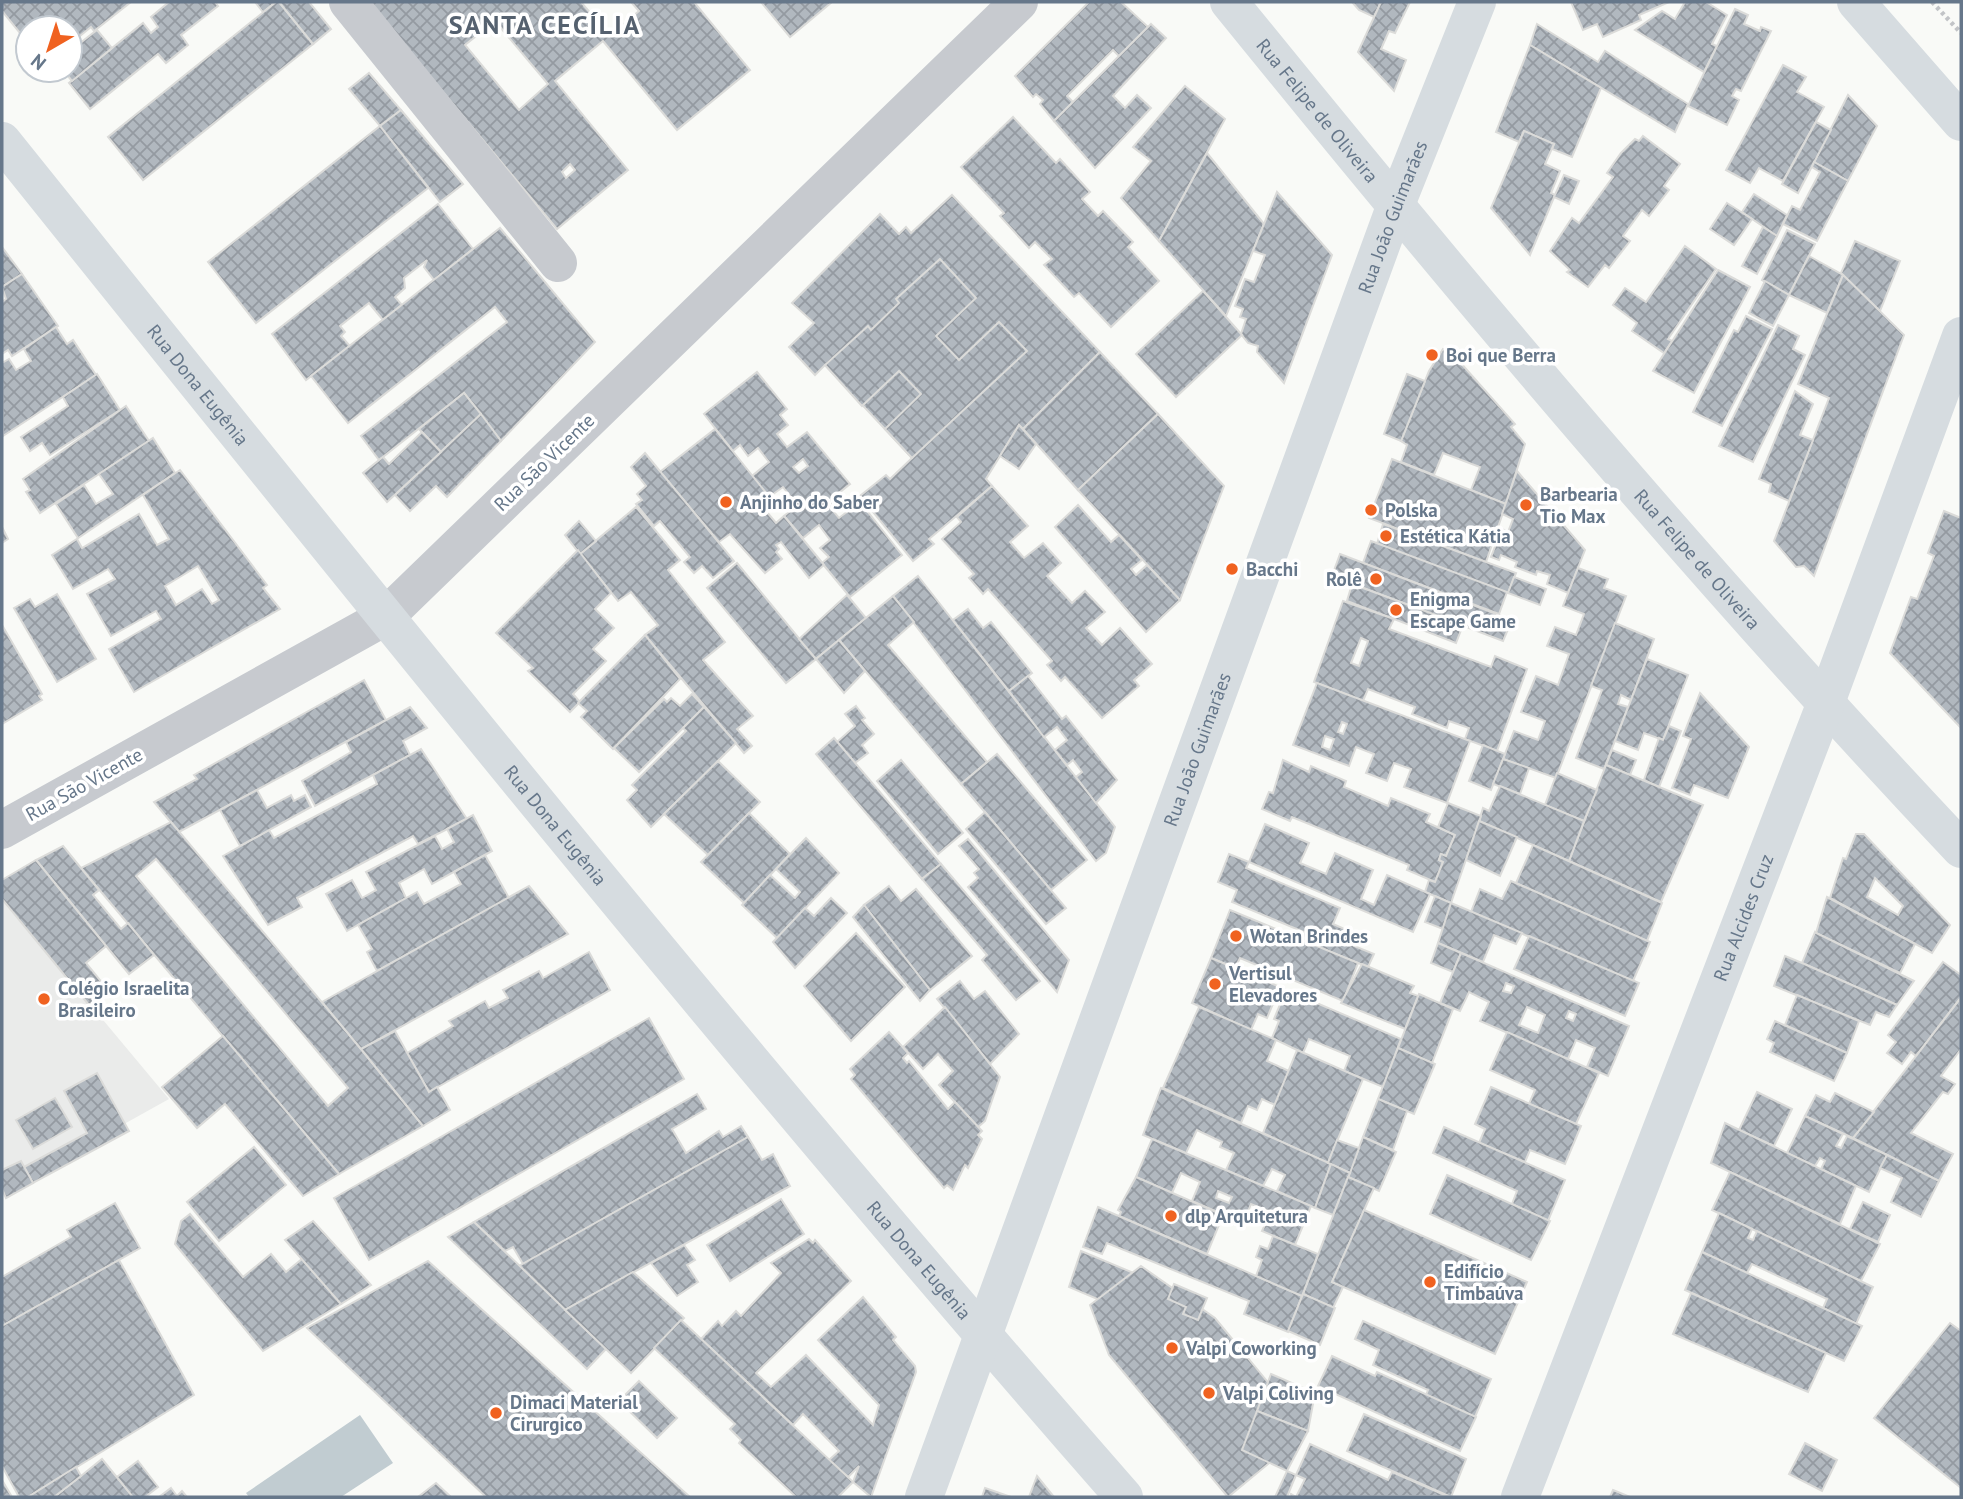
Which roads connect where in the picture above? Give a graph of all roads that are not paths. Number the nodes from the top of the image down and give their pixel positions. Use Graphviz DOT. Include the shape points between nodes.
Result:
graph roads {
  1 [pos="348,2"];
  2 [pos="1019,2"];
  3 [pos="1229,2"];
  4 [pos="1477,2"];
  5 [pos="1856,2"];
  6 [pos="1961,122"];
  7 [pos="2,141"];
  8 [pos="1395,207"];
  9 [pos="558,263"];
  10 [pos="1961,336"];
  11 [pos="384,617"];
  12 [pos="1825,705"];
  13 [pos="2,830"];
  14 [pos="1961,849"];
  15 [pos="984,1337"];
  16 [pos="924,1497"];
  17 [pos="1124,1497"];
  18 [pos="1520,1497"];
  1 -- 9 [label="street"];
  2 -- 11 [label="street, Rua São Vicente"];
  3 -- 8 [label="street, Rua Felipe de Oliveira"];
  4 -- 8 [label="street, Rua João Guimarães"];
  5 -- 6 [label="street"];
  7 -- 11 [label="street, Rua Dona Eugênia"];
  8 -- 12 [label="street, Rua Felipe de Oliveira"];
  8 -- 15 [label="street, Rua João Guimarães"];
  10 -- 12 [label="street, Rua Alcides Cruz"];
  11 -- 13 [label="street, Rua São Vicente"];
  11 -- 15 [label="street, Rua Dona Eugênia"];
  12 -- 14 [label="street, Rua Felipe de Oliveira"];
  12 -- 18 [label="street, Rua Alcides Cruz"];
  15 -- 16 [label="street, Rua João Guimarães"];
  15 -- 17 [label="street, Rua Dona Eugênia"];
}
